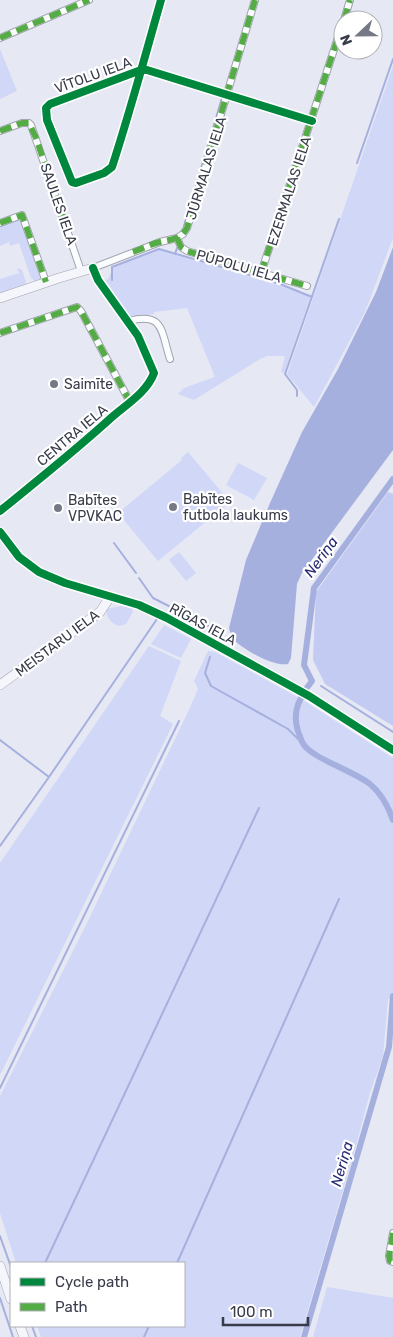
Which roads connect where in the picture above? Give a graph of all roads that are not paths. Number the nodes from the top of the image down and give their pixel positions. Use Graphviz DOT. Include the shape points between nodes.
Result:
graph roads {
  1 [pos="89,0"];
  2 [pos="162,0"];
  3 [pos="255,0"];
  4 [pos="0,38"];
  5 [pos="333,53"];
  6 [pos="141,70"];
  7 [pos="228,95"];
  8 [pos="312,121"];
  9 [pos="0,131"];
  10 [pos="0,223"];
  11 [pos="177,238"];
  12 [pos="93,268"];
  13 [pos="81,271"];
  14 [pos="262,273"];
  15 [pos="46,282"];
  16 [pos="307,286"];
  17 [pos="0,298"];
  18 [pos="129,321"];
  19 [pos="0,333"];
  20 [pos="170,359"];
  21 [pos="130,402"];
  22 [pos="0,511"];
  23 [pos="0,532"];
  24 [pos="110,596"];
  25 [pos="0,685"];
  26 [pos="393,750"];
  27 [pos="393,1233"];
  28 [pos="393,1262"];
  29 [pos="0,1266"];
  30 [pos="10,1296"];
  1 -- 4 [label="street"];
  2 -- 6 [label="street"];
  3 -- 7 [label="street, JŪRMALAS IELA"];
  5 -- 8 [label="street, EZERMALAS IELA"];
  6 -- 6 [label="street, VĪTOLU IELA" via="46,108 47,120 72,182 104,173 112,167"];
  6 -- 7 [label="street, VĪTOLU IELA"];
  7 -- 8 [label="street, VĪTOLU IELA"];
  7 -- 11 [label="street, JŪRMALAS IELA" via="187,228"];
  8 -- 14 [label="street, EZERMALAS IELA"];
  9 -- 13 [label="street, SAULES IELA" via="29,123"];
  10 -- 15 [label="street" via="22,215"];
  11 -- 12 [label="street"];
  11 -- 14 [label="street, PŪPOLU IELA" via="187,251"];
  12 -- 13 [label="main road"];
  12 -- 18 [label="street" via="98,280"];
  13 -- 15 [label="main road"];
  14 -- 16 [label="street, PŪPOLU IELA"];
  15 -- 17 [label="main road"];
  18 -- 20 [label="street" via="153,319 160,326"];
  18 -- 21 [label="street, CENTRA IELA" via="154,373 146,387"];
  19 -- 21 [label="street" via="77,308"];
  21 -- 22 [label="street, CENTRA IELA"];
  23 -- 24 [label="main road, RĪGAS IELA" via="18,557 39,572"];
  24 -- 25 [label="main road, MEISTARU IELA" via="97,615"];
  24 -- 26 [label="main road, RĪGAS IELA" via="167,618 309,696"];
  27 -- 28 [label="street" via="389,1256"];
  29 -- 30 [label="main road"];
}
